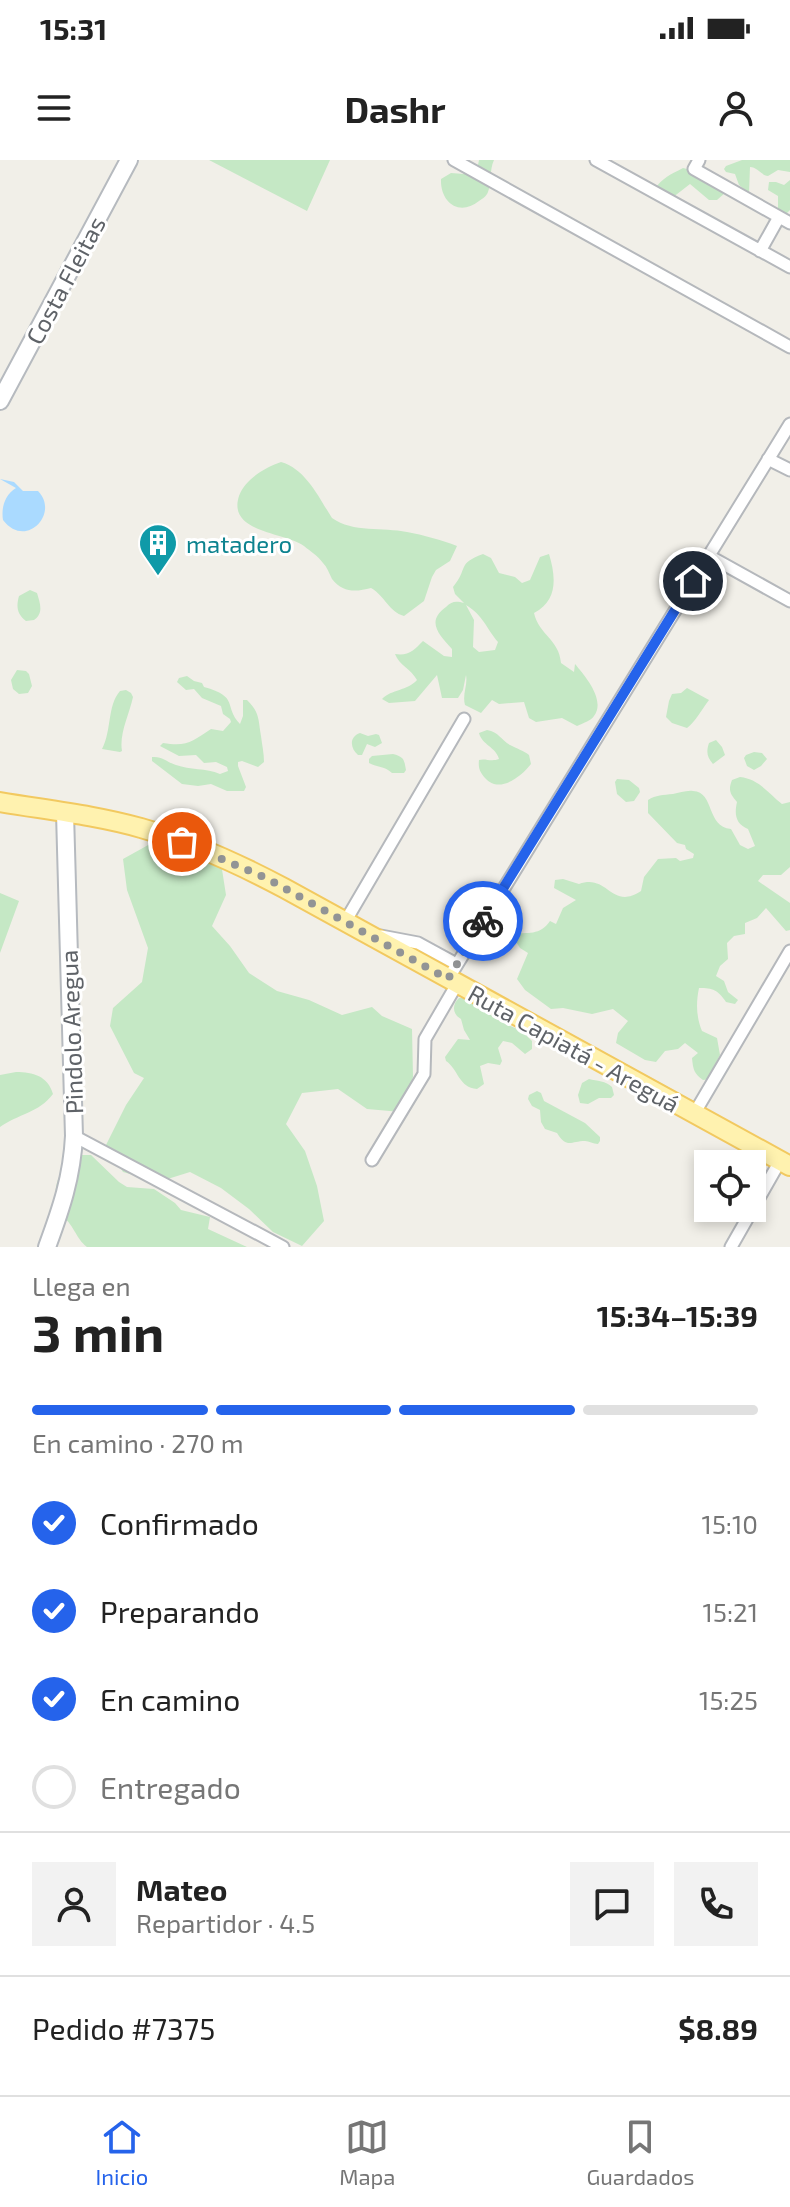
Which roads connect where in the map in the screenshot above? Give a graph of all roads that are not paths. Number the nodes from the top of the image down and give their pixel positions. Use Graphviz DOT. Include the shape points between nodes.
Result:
graph roads {
  1 [pos="129,160"];
  2 [pos="454,160"];
  3 [pos="596,160"];
  4 [pos="699,160"];
  5 [pos="784,220"];
  6 [pos="760,251"];
  7 [pos="790,267"];
  8 [pos="790,347"];
  9 [pos="0,401"];
  10 [pos="790,424"];
  11 [pos="768,459"];
  12 [pos="790,470"];
  13 [pos="709,556"];
  14 [pos="790,601"];
  15 [pos="464,719"];
  16 [pos="0,802"];
  17 [pos="65,813"];
  18 [pos="345,922"];
  19 [pos="790,951"];
  20 [pos="452,974"];
  21 [pos="694,1114"];
  22 [pos="74,1136"];
  23 [pos="372,1160"];
  24 [pos="785,1164"];
  25 [pos="47,1247"];
  26 [pos="283,1247"];
  27 [pos="731,1247"];
  1 -- 9 [label="main road, Costa Fleitas"];
  2 -- 8 [label="street"];
  3 -- 6 [label="street"];
  4 -- 5 [label="street" via="694,169"];
  5 -- 6 [label="street"];
  6 -- 7 [label="street"];
  10 -- 11 [label="street"];
  11 -- 12 [label="street"];
  11 -- 13 [label="street"];
  13 -- 14 [label="street"];
  13 -- 20 [label="street"];
  15 -- 18 [label="street"];
  16 -- 17 [label="main road, Ruta Capiatá - Areguá"];
  17 -- 18 [label="main road, Ruta Capiatá - Areguá" via="182,842 266,878"];
  17 -- 22 [label="main road, Pindolo Aregua"];
  18 -- 20 [label="main road, Ruta Capiatá - Areguá"];
  19 -- 21 [label="street"];
  20 -- 21 [label="main road, Ruta Capiatá - Areguá"];
  20 -- 23 [label="street" via="425,1039 424,1074"];
  21 -- 24 [label="main road, Ruta Capiatá - Areguá"];
  22 -- 25 [label="main road, Pindolo Aregua" via="66,1196"];
  22 -- 26 [label="street"];
  24 -- 27 [label="street"];
}
